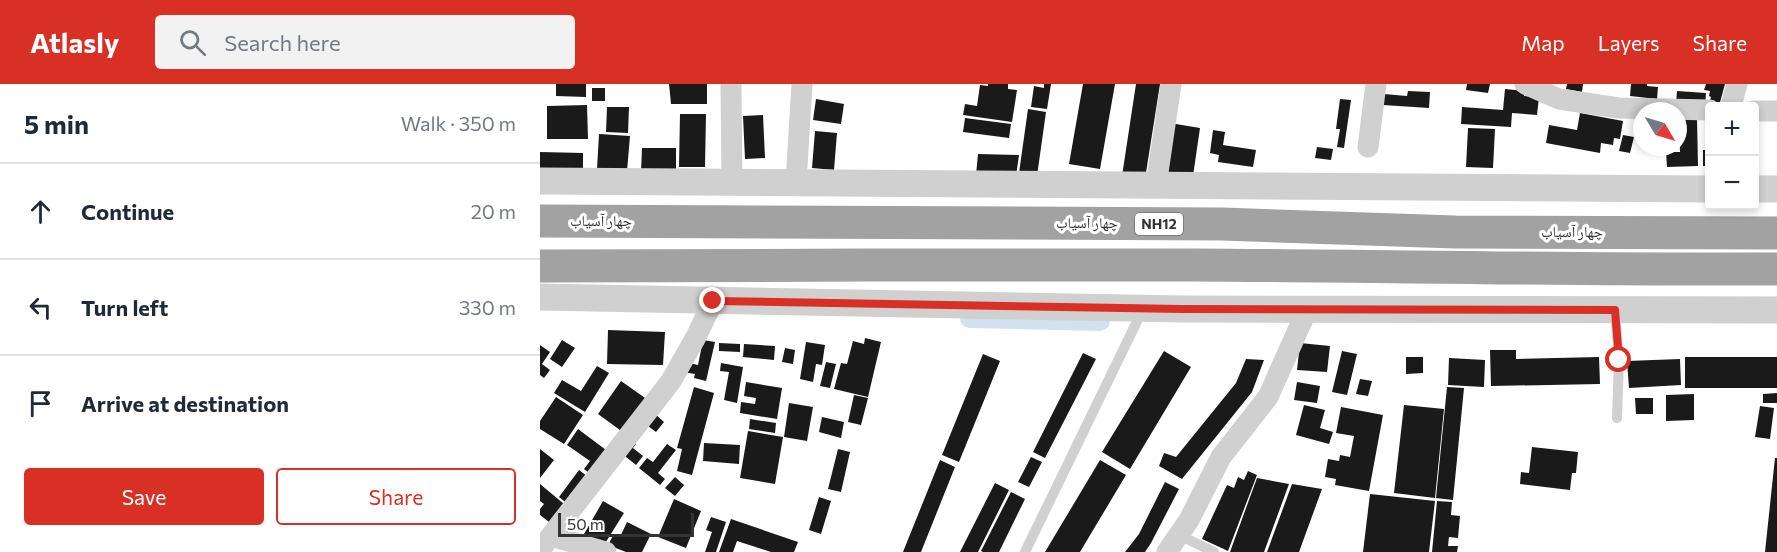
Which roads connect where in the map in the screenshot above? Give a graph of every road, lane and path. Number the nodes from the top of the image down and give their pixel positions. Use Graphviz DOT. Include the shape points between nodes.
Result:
graph roads {
  1 [pos="731,84"];
  2 [pos="802,84"];
  3 [pos="1170,84"];
  4 [pos="1376,84"];
  5 [pos="1525,84"];
  6 [pos="1737,84"];
  7 [pos="1732,102"];
  8 [pos="1705,110"];
  9 [pos="1759,111"];
  10 [pos="1777,111"];
  11 [pos="1368,147"];
  12 [pos="540,181"];
  13 [pos="732,183"];
  14 [pos="796,183"];
  15 [pos="1156,186"];
  16 [pos="1705,189"];
  17 [pos="1759,189"];
  18 [pos="1777,189"];
  19 [pos="540,221"];
  20 [pos="1455,232"];
  21 [pos="1777,233"];
  22 [pos="540,266"];
  23 [pos="1453,267"];
  24 [pos="1777,269"];
  25 [pos="540,297"];
  26 [pos="709,309"];
  27 [pos="1143,309"];
  28 [pos="1307,310"];
  29 [pos="1615,310"];
  30 [pos="1777,310"];
  31 [pos="1617,418"];
  32 [pos="545,543"];
  33 [pos="1173,544"];
  34 [pos="606,552"];
  35 [pos="1025,552"];
  36 [pos="1214,552"];
  1 -- 13 [label="street"];
  2 -- 14 [label="street"];
  3 -- 15 [label="street"];
  4 -- 11 [label="street"];
  5 -- 8 [label="street" via="1559,99 1619,108"];
  6 -- 7 [label="street"];
  9 -- 10 [label="street"];
  12 -- 13 [label="street"];
  13 -- 14 [label="street"];
  14 -- 15 [label="street"];
  15 -- 16 [label="street"];
  17 -- 18 [label="street"];
  19 -- 20 [label="highway, چهار آسیاب / NH12" via="1222,224"];
  20 -- 21 [label="highway, چهار آسیاب / NH12"];
  20 -- 23 [label="highway"];
  22 -- 23 [label="highway"];
  23 -- 24 [label="highway"];
  25 -- 26 [label="street"];
  26 -- 27 [label="street"];
  26 -- 32 [label="street" via="671,381"];
  27 -- 28 [label="street"];
  27 -- 35 [label="lane"];
  28 -- 29 [label="street"];
  28 -- 33 [label="street" via="1268,397 1221,457"];
  29 -- 30 [label="street"];
  29 -- 31 [label="lane" via="1619,360"];
  32 -- 34 [label="street"];
  33 -- 36 [label="lane"];
}
